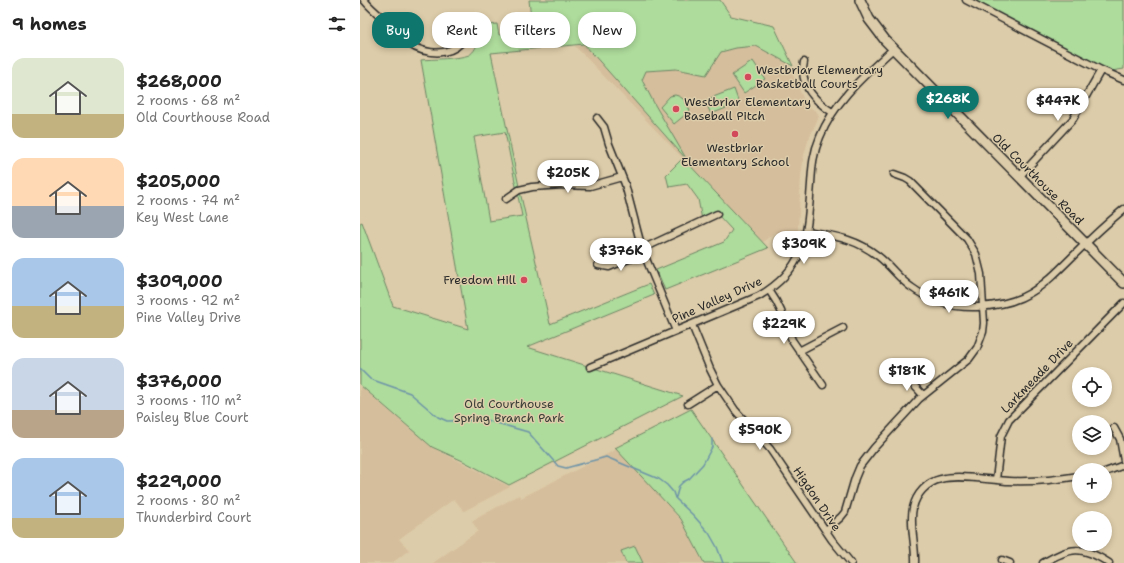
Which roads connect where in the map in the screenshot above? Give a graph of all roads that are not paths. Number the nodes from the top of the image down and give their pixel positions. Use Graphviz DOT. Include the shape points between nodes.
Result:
graph roads {
  1 [pos="364,0"];
  2 [pos="860,0"];
  3 [pos="966,0"];
  4 [pos="454,48"];
  5 [pos="893,49"];
  6 [pos="804,62"];
  7 [pos="1101,70"];
  8 [pos="1124,80"];
  9 [pos="832,112"];
  10 [pos="597,118"];
  11 [pos="894,174"];
  12 [pos="1018,176"];
  13 [pos="622,177"];
  14 [pos="506,199"];
  15 [pos="1124,209"];
  16 [pos="717,214"];
  17 [pos="807,231"];
  18 [pos="1086,244"];
  19 [pos="642,251"];
  20 [pos="598,265"];
  21 [pos="1124,283"];
  22 [pos="769,290"];
  23 [pos="1124,303"];
  24 [pos="983,307"];
  25 [pos="692,325"];
  26 [pos="844,328"];
  27 [pos="676,331"];
  28 [pos="799,351"];
  29 [pos="590,367"];
  30 [pos="905,376"];
  31 [pos="718,385"];
  32 [pos="823,385"];
  33 [pos="923,396"];
  34 [pos="688,404"];
  35 [pos="1114,428"];
  36 [pos="1124,461"];
  37 [pos="1124,465"];
  38 [pos="1112,469"];
  39 [pos="1072,477"];
  40 [pos="996,480"];
  41 [pos="826,530"];
  42 [pos="1002,560"];
  43 [pos="851,563"];
  44 [pos="915,563"];
  45 [pos="1010,563"];
  46 [pos="1043,563"];
  47 [pos="1108,563"];
  1 -- 4 [label="street" via="402,38 420,50 445,52"];
  2 -- 5 [label="street, Old Courthouse Road" via="873,25"];
  3 -- 7 [label="street"];
  5 -- 9 [label="street, Pine Valley Drive"];
  5 -- 12 [label="street, Old Courthouse Road"];
  6 -- 9 [label="street" via="804,79 810,93"];
  7 -- 8 [label="street"];
  7 -- 12 [label="street" via="1073,119"];
  9 -- 17 [label="street, Pine Valley Drive" via="813,156"];
  10 -- 13 [label="street" via="604,127"];
  11 -- 24 [label="street" via="910,181 972,246 979,264"];
  12 -- 18 [label="street, Old Courthouse Road"];
  13 -- 14 [label="street" via="590,186 532,187 519,190"];
  13 -- 19 [label="street"];
  15 -- 18 [label="street"];
  16 -- 19 [label="street"];
  17 -- 22 [label="street, Pine Valley Drive" via="792,267 778,284"];
  17 -- 24 [label="street" via="857,243 878,256 911,287 933,299 954,306"];
  18 -- 21 [label="street, Old Courthouse Road"];
  18 -- 24 [label="street" via="1037,290 1014,301"];
  19 -- 20 [label="street" via="609,267"];
  19 -- 27 [label="street"];
  22 -- 25 [label="street, Pine Valley Drive"];
  22 -- 28 [label="street"];
  23 -- 40 [label="street, Larkmeade Drive" via="1008,420 1000,441"];
  24 -- 33 [label="street" via="983,332 977,348 969,359"];
  25 -- 27 [label="street, Pine Valley Drive"];
  25 -- 31 [label="street, Higdon Drive"];
  26 -- 28 [label="street"];
  27 -- 29 [label="street, Pine Valley Drive"];
  28 -- 32 [label="street"];
  30 -- 33 [label="street"];
  31 -- 34 [label="street"];
  31 -- 41 [label="street, Higdon Drive" via="735,410 770,449"];
  33 -- 41 [label="street" via="867,457 855,478 845,512"];
  35 -- 36 [label="street" via="1120,438"];
  37 -- 38 [label="street"];
  39 -- 40 [label="street" via="1034,482"];
  40 -- 44 [label="street" via="950,477 929,484 923,489 912,510"];
  41 -- 43 [label="street, Higdon Drive"];
  42 -- 45 [label="street"];
  46 -- 47 [label="street" via="1063,552 1077,550 1093,554"];
}
